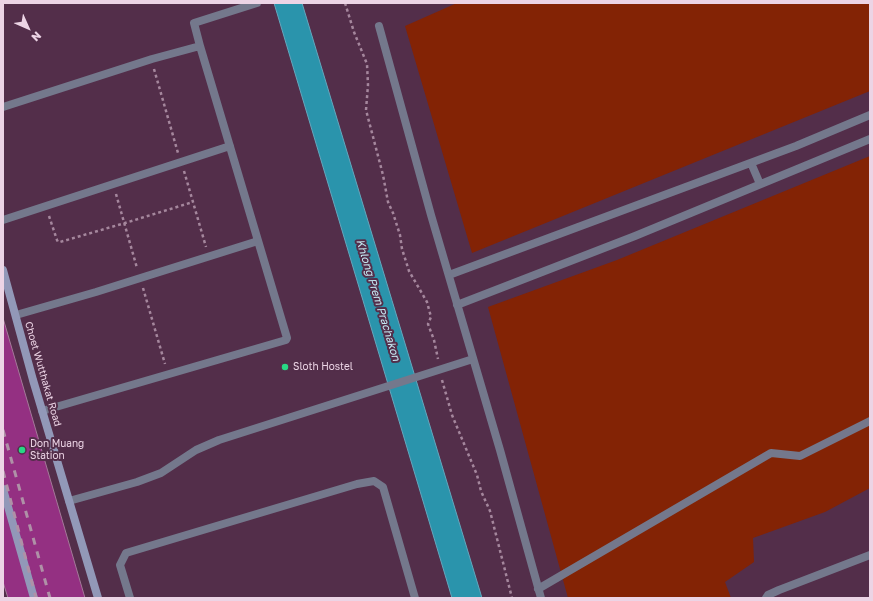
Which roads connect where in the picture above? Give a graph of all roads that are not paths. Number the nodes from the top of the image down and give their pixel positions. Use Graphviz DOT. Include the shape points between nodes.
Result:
graph roads {
  1 [pos="256,3"];
  2 [pos="379,26"];
  3 [pos="200,46"];
  4 [pos="3,108"];
  5 [pos="870,115"];
  6 [pos="870,139"];
  7 [pos="230,146"];
  8 [pos="751,163"];
  9 [pos="760,184"];
  10 [pos="3,220"];
  11 [pos="258,241"];
  12 [pos="3,270"];
  13 [pos="449,275"];
  14 [pos="457,305"];
  15 [pos="16,315"];
  16 [pos="473,359"];
  17 [pos="42,411"];
  18 [pos="870,421"];
  19 [pos="3,489"];
  20 [pos="69,501"];
  21 [pos="870,555"];
  22 [pos="538,589"];
  23 [pos="34,598"];
  24 [pos="98,598"];
  25 [pos="130,598"];
  26 [pos="415,598"];
  27 [pos="541,598"];
  28 [pos="766,598"];
  1 -- 3 [label="street" via="194,24"];
  2 -- 13 [label="street"];
  3 -- 4 [label="street" via="152,59"];
  3 -- 7 [label="street"];
  5 -- 8 [label="street"];
  6 -- 9 [label="street"];
  7 -- 10 [label="street"];
  7 -- 11 [label="street"];
  8 -- 9 [label="street"];
  8 -- 13 [label="street"];
  9 -- 14 [label="street"];
  11 -- 15 [label="street"];
  11 -- 17 [label="street" via="286,340"];
  12 -- 15 [label="main road, Choet Wutthakat Road"];
  13 -- 14 [label="street"];
  14 -- 16 [label="street"];
  15 -- 17 [label="main road, Choet Wutthakat Road"];
  16 -- 20 [label="street" via="219,440 196,450 161,473"];
  16 -- 22 [label="street"];
  17 -- 20 [label="main road, Choet Wutthakat Road"];
  18 -- 22 [label="street" via="800,456 771,453"];
  19 -- 23 [label="main road"];
  20 -- 24 [label="main road, Choet Wutthakat Road"];
  21 -- 28 [label="street" via="779,590"];
  22 -- 27 [label="street"];
  25 -- 26 [label="street" via="120,565 126,554 374,481 384,487"];
}
